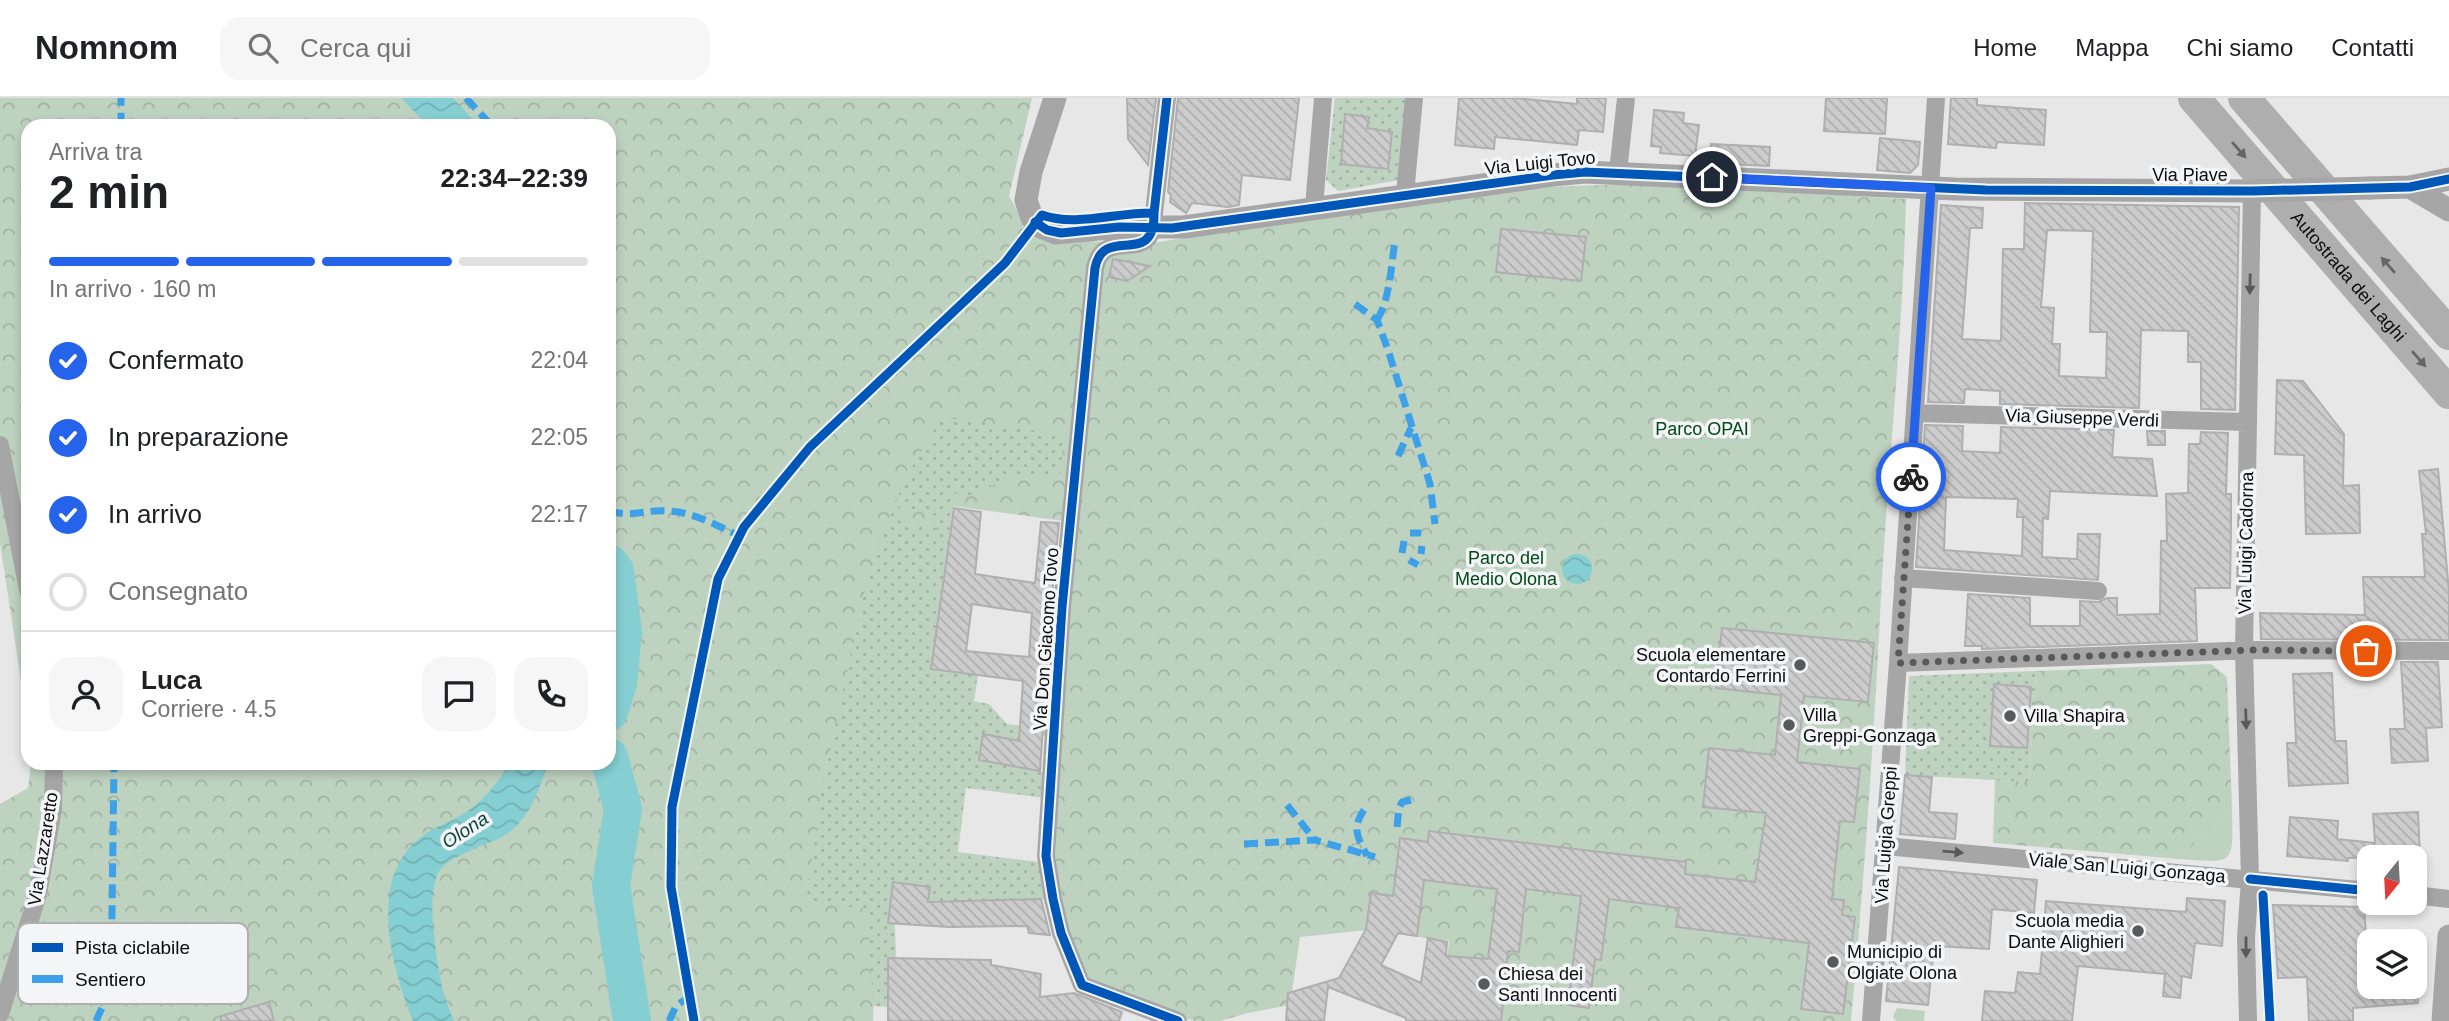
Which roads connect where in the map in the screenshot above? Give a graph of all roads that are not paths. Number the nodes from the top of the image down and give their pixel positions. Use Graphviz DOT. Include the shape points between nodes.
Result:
graph roads {
  1 [pos="1055,98"];
  2 [pos="1167,98"];
  3 [pos="1323,98"];
  4 [pos="1415,98"];
  5 [pos="1626,98"];
  6 [pos="1936,98"];
  7 [pos="2194,98"];
  8 [pos="2244,98"];
  9 [pos="1618,172"];
  10 [pos="2449,179"];
  11 [pos="2410,187"];
  12 [pos="1931,188"];
  13 [pos="2252,191"];
  14 [pos="1405,194"];
  15 [pos="1314,207"];
  16 [pos="2449,209"];
  17 [pos="1154,228"];
  18 [pos="2449,334"];
  19 [pos="2449,393"];
  20 [pos="1915,413"];
  21 [pos="2248,422"];
  22 [pos="0,445"];
  23 [pos="21,554"];
  24 [pos="1903,578"];
  25 [pos="2098,591"];
  26 [pos="2244,650"];
  27 [pos="2449,651"];
  28 [pos="1898,663"];
  29 [pos="54,770"];
  30 [pos="1885,846"];
  31 [pos="2250,878"];
  32 [pos="2357,890"];
  33 [pos="2427,896"];
  34 [pos="2449,899"];
  35 [pos="29,923"];
  36 [pos="2449,936"];
  37 [pos="18,957"];
  38 [pos="0,1014"];
  39 [pos="1178,1021"];
  40 [pos="1871,1021"];
  41 [pos="2248,1021"];
  42 [pos="2443,1021"];
  1 -- 17 [label="street, Via Luigi Tovo" via="1028,185 1026,204 1032,218 1056,233"];
  2 -- 17 [label="street"];
  3 -- 15 [label="street"];
  4 -- 14 [label="street"];
  5 -- 9 [label="street"];
  6 -- 12 [label="street, Via Luigia Greppi"];
  7 -- 19 [label="highway, Autostrada dei Laghi, one-way"];
  18 -- 8 [label="highway, one-way"];
  9 -- 12 [label="street, Via Luigi Tovo"];
  9 -- 14 [label="street, Via Luigi Tovo" via="1563,173"];
  10 -- 11 [label="street, Via Piave"];
  11 -- 13 [label="street, Via Piave, bridge"];
  11 -- 16 [label="street"];
  12 -- 13 [label="street, Via Piave"];
  12 -- 20 [label="street, Via Luigia Greppi"];
  13 -- 21 [label="street, Via Luigi Cadorna, one-way"];
  14 -- 15 [label="street, Via Luigi Tovo"];
  15 -- 17 [label="street, Via Luigi Tovo"];
  17 -- 39 [label="street, Via Don Giacomo Tovo" via="1147,241 1110,248 1096,262 1062,607 1046,856 1061,933 1082,985"];
  20 -- 21 [label="street, Via Giuseppe Verdi"];
  20 -- 24 [label="street, Via Luigia Greppi"];
  21 -- 26 [label="street, Via Luigi Cadorna"];
  22 -- 23 [label="street"];
  24 -- 25 [label="street"];
  24 -- 28 [label="street, Via Luigia Greppi"];
  26 -- 27 [label="street"];
  26 -- 28 [label="street"];
  26 -- 31 [label="street, Via Luigi Cadorna, one-way"];
  28 -- 30 [label="street, Via Luigia Greppi"];
  29 -- 35 [label="street, Via Lazzaretto" via="53,809"];
  30 -- 31 [label="street, Viale San Luigi Gonzaga, one-way"];
  30 -- 40 [label="street, Via Luigia Greppi"];
  31 -- 32 [label="street, Viale San Luigi Gonzaga"];
  31 -- 41 [label="street, Via Luigi Cadorna, one-way"];
  33 -- 34 [label="street"];
  36 -- 42 [label="street"];
  37 -- 38 [label="street, Via Lazzaretto"];
}
